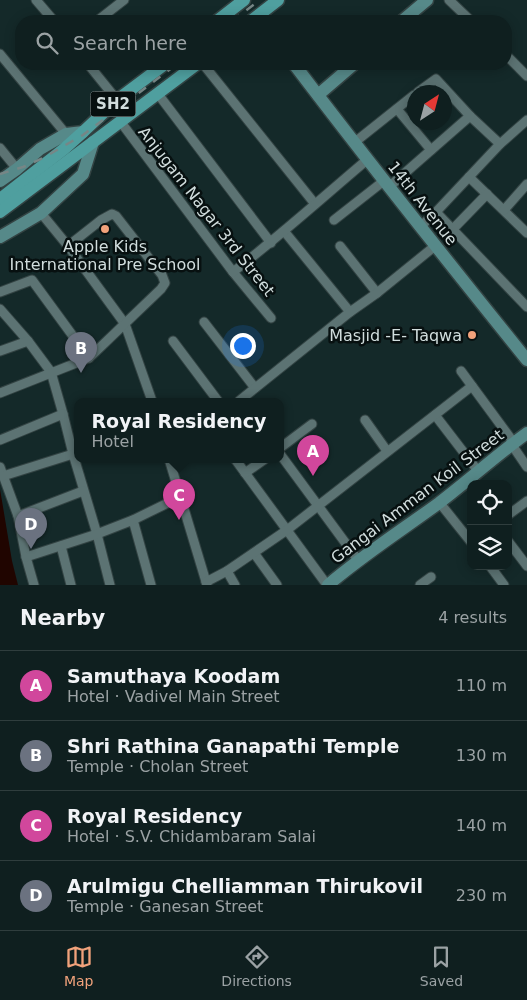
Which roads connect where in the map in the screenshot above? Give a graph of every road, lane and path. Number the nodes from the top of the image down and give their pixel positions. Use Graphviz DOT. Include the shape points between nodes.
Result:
graph roads {
  1 [pos="36,0"];
  2 [pos="124,0"];
  3 [pos="244,0"];
  4 [pos="278,0"];
  5 [pos="427,0"];
  6 [pos="449,0"];
  7 [pos="49,15"];
  8 [pos="105,15"];
  9 [pos="225,15"];
  10 [pos="262,15"];
  11 [pos="409,15"];
  12 [pos="465,15"];
  13 [pos="0,54"];
  14 [pos="512,61"];
  15 [pos="93,70"];
  16 [pos="157,70"];
  17 [pos="189,70"];
  18 [pos="208,70"];
  19 [pos="299,70"];
  20 [pos="347,70"];
  21 [pos="527,76"];
  22 [pos="427,85"];
  23 [pos="442,85"];
  24 [pos="158,94"];
  25 [pos="318,95"];
  26 [pos="452,96"];
  27 [pos="117,100"];
  28 [pos="407,101"];
  29 [pos="397,109"];
  30 [pos="470,116"];
  31 [pos="527,120"];
  32 [pos="120,122"];
  33 [pos="83,132"];
  34 [pos="66,134"];
  35 [pos="93,142"];
  36 [pos="355,142"];
  37 [pos="500,144"];
  38 [pos="0,148"];
  39 [pos="431,150"];
  40 [pos="69,152"];
  41 [pos="368,159"];
  42 [pos="17,169"];
  43 [pos="469,177"];
  44 [pos="0,181"];
  45 [pos="387,183"];
  46 [pos="527,184"];
  47 [pos="487,194"];
  48 [pos="0,199"];
  49 [pos="315,204"];
  50 [pos="504,210"];
  51 [pos="0,212"];
  52 [pos="436,212"];
  53 [pos="41,213"];
  54 [pos="334,220"];
  55 [pos="420,227"];
  56 [pos="284,230"];
  57 [pos="452,230"];
  58 [pos="527,233"];
  59 [pos="0,237"];
  60 [pos="271,243"];
  61 [pos="68,246"];
  62 [pos="340,246"];
  63 [pos="435,246"];
  64 [pos="234,272"];
  65 [pos="0,292"];
  66 [pos="377,293"];
  67 [pos="527,307"];
  68 [pos="0,309"];
  69 [pos="350,312"];
  70 [pos="271,318"];
  71 [pos="204,322"];
  72 [pos="125,324"];
  73 [pos="28,340"];
  74 [pos="173,341"];
  75 [pos="0,350"];
  76 [pos="89,358"];
  77 [pos="527,360"];
  78 [pos="461,371"];
  79 [pos="51,372"];
  80 [pos="472,386"];
  81 [pos="255,388"];
  82 [pos="0,393"];
  83 [pos="151,398"];
  84 [pos="216,398"];
  85 [pos="243,398"];
  86 [pos="64,414"];
  87 [pos="435,415"];
  88 [pos="364,420"];
  89 [pos="312,424"];
  90 [pos="527,433"];
  91 [pos="0,440"];
  92 [pos="513,444"];
  93 [pos="284,445"];
  94 [pos="387,451"];
  95 [pos="72,454"];
  96 [pos="284,459"];
  97 [pos="74,460"];
  98 [pos="75,463"];
  99 [pos="170,463"];
  100 [pos="238,463"];
  101 [pos="259,463"];
  102 [pos="0,467"];
  103 [pos="527,467"];
  104 [pos="478,472"];
  105 [pos="245,473"];
  106 [pos="3,476"];
  107 [pos="84,491"];
  108 [pos="180,497"];
  109 [pos="527,501"];
  110 [pos="440,502"];
  111 [pos="318,506"];
  112 [pos="512,512"];
  113 [pos="18,516"];
  114 [pos="133,520"];
  115 [pos="287,530"];
  116 [pos="97,534"];
  117 [pos="467,537"];
  118 [pos="62,546"];
  119 [pos="512,546"];
  120 [pos="254,553"];
  121 [pos="26,557"];
  122 [pos="358,560"];
  123 [pos="527,566"];
  124 [pos="493,570"];
  125 [pos="226,571"];
  126 [pos="431,577"];
  127 [pos="207,583"];
  128 [pos="334,583"];
  129 [pos="34,585"];
  130 [pos="71,585"];
  131 [pos="110,585"];
  132 [pos="151,585"];
  133 [pos="235,585"];
  134 [pos="277,585"];
  135 [pos="420,585"];
  136 [pos="504,585"];
  1 -- 7 [label="street"];
  2 -- 8 [label="street"];
  3 -- 9 [label="main road"];
  4 -- 10 [label="main road"];
  5 -- 11 [label="street"];
  6 -- 12 [label="street"];
  13 -- 34 [label="street"];
  14 -- 21 [label="street"];
  15 -- 27 [label="street"];
  16 -- 27 [label="main road, SH2"];
  17 -- 24 [label="main road, SH2"];
  18 -- 49 [label="street"];
  19 -- 25 [label="street, 14th Avenue"];
  20 -- 25 [label="street"];
  22 -- 23 [label="street" via="436,78"];
  24 -- 32 [label="main road, SH2"];
  24 -- 60 [label="street"];
  25 -- 36 [label="street, 14th Avenue"];
  26 -- 30 [label="street"];
  27 -- 33 [label="main road, SH2"];
  28 -- 29 [label="street"];
  29 -- 36 [label="street"];
  29 -- 39 [label="street"];
  30 -- 37 [label="street"];
  30 -- 39 [label="street"];
  31 -- 37 [label="street"];
  32 -- 35 [label="main road, SH2"];
  32 -- 64 [label="street, Anjugam Nagar 3rd Street"];
  33 -- 34 [label="street"];
  33 -- 40 [label="main road, SH2" via="71,141"];
  34 -- 42 [label="street" via="40,148"];
  35 -- 40 [label="main road, SH2"];
  35 -- 53 [label="street" via="83,174"];
  36 -- 41 [label="street, 14th Avenue"];
  37 -- 43 [label="street"];
  38 -- 42 [label="street"];
  39 -- 45 [label="street"];
  40 -- 48 [label="main road, SH2"];
  40 -- 51 [label="main road, SH2"];
  41 -- 45 [label="street, 14th Avenue"];
  41 -- 49 [label="street"];
  42 -- 44 [label="street"];
  43 -- 47 [label="street"];
  43 -- 52 [label="street"];
  45 -- 54 [label="street"];
  45 -- 55 [label="street, 14th Avenue"];
  46 -- 50 [label="street"];
  47 -- 50 [label="street"];
  47 -- 57 [label="street"];
  49 -- 56 [label="street"];
  50 -- 58 [label="street"];
  52 -- 55 [label="street"];
  52 -- 57 [label="street"];
  53 -- 59 [label="street"];
  53 -- 61 [label="street"];
  55 -- 63 [label="street, 14th Avenue"];
  56 -- 60 [label="street"];
  56 -- 69 [label="street"];
  57 -- 67 [label="street"];
  60 -- 64 [label="street"];
  61 -- 72 [label="street"];
  61 -- 72 [label="street" via="112,214 162,275 165,283 161,289"];
  62 -- 66 [label="street"];
  63 -- 66 [label="street"];
  63 -- 77 [label="street, 14th Avenue"];
  64 -- 70 [label="street, Anjugam Nagar 3rd Street"];
  65 -- 76 [label="street" via="32,280"];
  66 -- 69 [label="street"];
  68 -- 73 [label="street"];
  69 -- 81 [label="street"];
  71 -- 81 [label="street"];
  72 -- 76 [label="street"];
  72 -- 83 [label="street"];
  73 -- 75 [label="street"];
  73 -- 79 [label="street"];
  74 -- 84 [label="street"];
  76 -- 79 [label="street"];
  78 -- 80 [label="street"];
  79 -- 82 [label="street"];
  79 -- 86 [label="street"];
  80 -- 87 [label="street"];
  80 -- 92 [label="street"];
  81 -- 85 [label="street"];
  86 -- 91 [label="street"];
  86 -- 95 [label="street"];
  87 -- 94 [label="street"];
  87 -- 104 [label="street"];
  88 -- 94 [label="street"];
  89 -- 93 [label="street"];
  90 -- 92 [label="street, Gangai Amman Koil Street"];
  92 -- 103 [label="street"];
  92 -- 104 [label="street, Gangai Amman Koil Street"];
  94 -- 111 [label="street"];
  95 -- 97 [label="street"];
  95 -- 106 [label="street"];
  96 -- 111 [label="street"];
  98 -- 107 [label="street"];
  99 -- 108 [label="street"];
  100 -- 105 [label="street"];
  101 -- 105 [label="street"];
  102 -- 106 [label="street"];
  104 -- 110 [label="street, Gangai Amman Koil Street"];
  105 -- 115 [label="street"];
  106 -- 113 [label="street"];
  107 -- 113 [label="street"];
  107 -- 116 [label="street"];
  108 -- 114 [label="street"];
  108 -- 127 [label="street"];
  109 -- 112 [label="street"];
  110 -- 117 [label="street"];
  110 -- 122 [label="street, Gangai Amman Koil Street"];
  111 -- 115 [label="street"];
  111 -- 122 [label="street"];
  113 -- 121 [label="street"];
  114 -- 116 [label="street"];
  114 -- 132 [label="street"];
  115 -- 120 [label="street"];
  115 -- 128 [label="street"];
  116 -- 118 [label="street"];
  116 -- 131 [label="street"];
  118 -- 121 [label="street"];
  118 -- 130 [label="street"];
  119 -- 123 [label="street"];
  120 -- 125 [label="street"];
  120 -- 134 [label="street"];
  121 -- 129 [label="street"];
  122 -- 128 [label="street, Gangai Amman Koil Street"];
  124 -- 136 [label="street"];
  125 -- 127 [label="street"];
  125 -- 133 [label="street"];
  126 -- 135 [label="street"];
}
